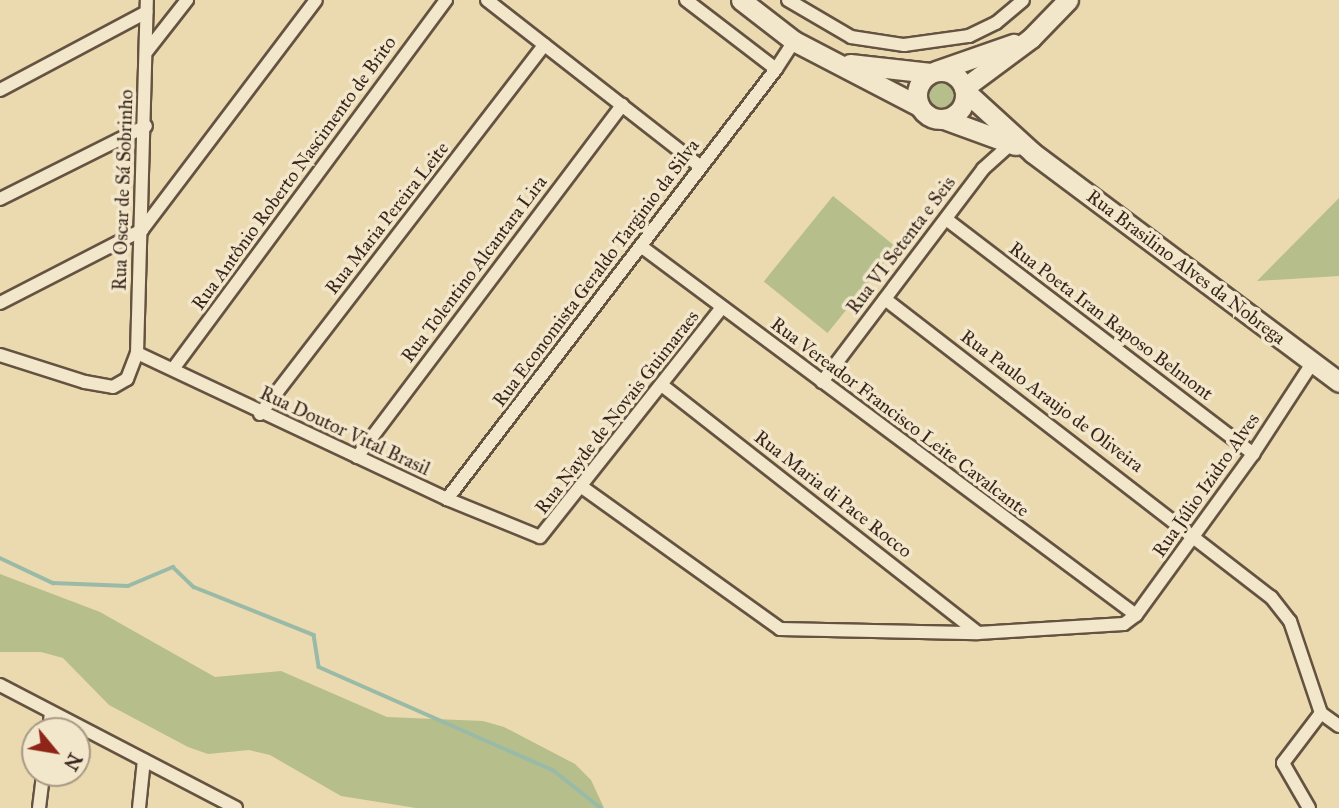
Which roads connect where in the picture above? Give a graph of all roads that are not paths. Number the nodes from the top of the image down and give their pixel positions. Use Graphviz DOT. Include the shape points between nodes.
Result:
graph roads {
  1 [pos="187,0"];
  2 [pos="316,0"];
  3 [pos="446,0"];
  4 [pos="487,0"];
  5 [pos="685,0"];
  6 [pos="741,0"];
  7 [pos="788,0"];
  8 [pos="1023,0"];
  9 [pos="1068,0"];
  10 [pos="147,6"];
  11 [pos="1031,38"];
  12 [pos="794,41"];
  13 [pos="544,44"];
  14 [pos="146,51"];
  15 [pos="839,63"];
  16 [pos="776,69"];
  17 [pos="933,72"];
  18 [pos="964,89"];
  19 [pos="0,90"];
  20 [pos="622,105"];
  21 [pos="919,106"];
  22 [pos="944,119"];
  23 [pos="146,126"];
  24 [pos="1020,146"];
  25 [pos="702,167"];
  26 [pos="0,199"];
  27 [pos="946,219"];
  28 [pos="142,230"];
  29 [pos="642,247"];
  30 [pos="885,299"];
  31 [pos="0,303"];
  32 [pos="721,309"];
  33 [pos="138,353"];
  34 [pos="0,355"];
  35 [pos="1313,362"];
  36 [pos="173,369"];
  37 [pos="822,382"];
  38 [pos="1339,382"];
  39 [pos="663,386"];
  40 [pos="260,414"];
  41 [pos="1253,454"];
  42 [pos="357,457"];
  43 [pos="582,487"];
  44 [pos="447,499"];
  45 [pos="1195,535"];
  46 [pos="540,537"];
  47 [pos="1136,615"];
  48 [pos="978,633"];
  49 [pos="0,685"];
  50 [pos="51,713"];
  51 [pos="1321,713"];
  52 [pos="51,717"];
  53 [pos="1339,726"];
  54 [pos="144,760"];
  55 [pos="41,787"];
  56 [pos="39,808"];
  57 [pos="139,808"];
  58 [pos="236,808"];
  59 [pos="1309,808"];
  1 -- 14 [label="street"];
  2 -- 28 [label="street"];
  3 -- 36 [label="street, Rua Antônio Roberto Nascimento de Brito"];
  4 -- 13 [label="street"];
  5 -- 16 [label="street"];
  6 -- 12 [label="main road"];
  7 -- 8 [label="street" via="851,37 904,45 969,36 996,23"];
  9 -- 11 [label="main road"];
  10 -- 14 [label="street, Rua Oscar de Sá Sobrinho"];
  10 -- 19 [label="street"];
  11 -- 17 [label="main road"];
  11 -- 18 [label="main road"];
  12 -- 15 [label="main road"];
  12 -- 16 [label="street, Rua Economista Geraldo Targinio da Silva"];
  13 -- 20 [label="street"];
  13 -- 40 [label="street, Rua Maria Pereira Leite"];
  14 -- 23 [label="street, Rua Oscar de Sá Sobrinho"];
  15 -- 17 [label="main road"];
  15 -- 21 [label="main road"];
  16 -- 25 [label="street, Rua Economista Geraldo Targinio da Silva"];
  17 -- 18 [label="main road" via="956,76"];
  17 -- 21 [label="main road" via="918,88"];
  18 -- 22 [label="main road" via="960,109"];
  18 -- 24 [label="main road, Rua Brasilino Alves da Nobrega"];
  20 -- 25 [label="street"];
  20 -- 42 [label="street, Rua Tolentino Alcantara Lira"];
  21 -- 22 [label="main road" via="930,117"];
  22 -- 24 [label="main road, Rua Brasilino Alves da Nobrega"];
  23 -- 26 [label="street"];
  23 -- 28 [label="street, Rua Oscar de Sá Sobrinho"];
  24 -- 27 [label="street, Rua VI Setenta e Seis" via="983,169"];
  24 -- 35 [label="main road, Rua Brasilino Alves da Nobrega"];
  25 -- 29 [label="street, Rua Economista Geraldo Targinio da Silva"];
  27 -- 30 [label="street, Rua VI Setenta e Seis"];
  27 -- 41 [label="street, Rua Poeta Iran Raposo Belmont"];
  28 -- 31 [label="street"];
  28 -- 33 [label="street, Rua Oscar de Sá Sobrinho"];
  29 -- 32 [label="street, Rua Vereador Francisco Leite Cavalcante"];
  29 -- 44 [label="street, Rua Economista Geraldo Targinio da Silva"];
  30 -- 37 [label="street, Rua VI Setenta e Seis"];
  30 -- 45 [label="street, Rua Paulo Araujo de Oliveira"];
  32 -- 37 [label="street, Rua Vereador Francisco Leite Cavalcante"];
  32 -- 39 [label="street, Rua Nayde de Novais Guimaraes"];
  33 -- 34 [label="street, Rua Oscar de Sá Sobrinho" via="127,379 113,387"];
  33 -- 36 [label="street, Rua Doutor Vital Brasil"];
  35 -- 38 [label="main road, Rua Brasilino Alves da Nobrega"];
  35 -- 41 [label="street, Rua Júlio Izidro Alves"];
  36 -- 40 [label="street, Rua Doutor Vital Brasil"];
  37 -- 47 [label="street, Rua Vereador Francisco Leite Cavalcante"];
  39 -- 43 [label="street, Rua Nayde de Novais Guimaraes"];
  39 -- 48 [label="street, Rua Maria di Pace Rocco"];
  40 -- 42 [label="street, Rua Doutor Vital Brasil"];
  41 -- 45 [label="street, Rua Júlio Izidro Alves"];
  42 -- 44 [label="street, Rua Doutor Vital Brasil"];
  43 -- 46 [label="street, Rua Nayde de Novais Guimaraes"];
  43 -- 48 [label="street" via="780,629"];
  44 -- 46 [label="street, Rua Doutor Vital Brasil"];
  45 -- 47 [label="street, Rua Júlio Izidro Alves"];
  45 -- 51 [label="street, Rua Paulo Araujo de Oliveira" via="1283,608"];
  47 -- 48 [label="street, Rua Júlio Izidro Alves" via="1124,624"];
  49 -- 50 [label="street"];
  50 -- 52 [label="street"];
  50 -- 54 [label="street"];
  51 -- 53 [label="street"];
  51 -- 59 [label="street" via="1283,763"];
  54 -- 57 [label="street"];
  54 -- 58 [label="street"];
  55 -- 56 [label="street"];
}
